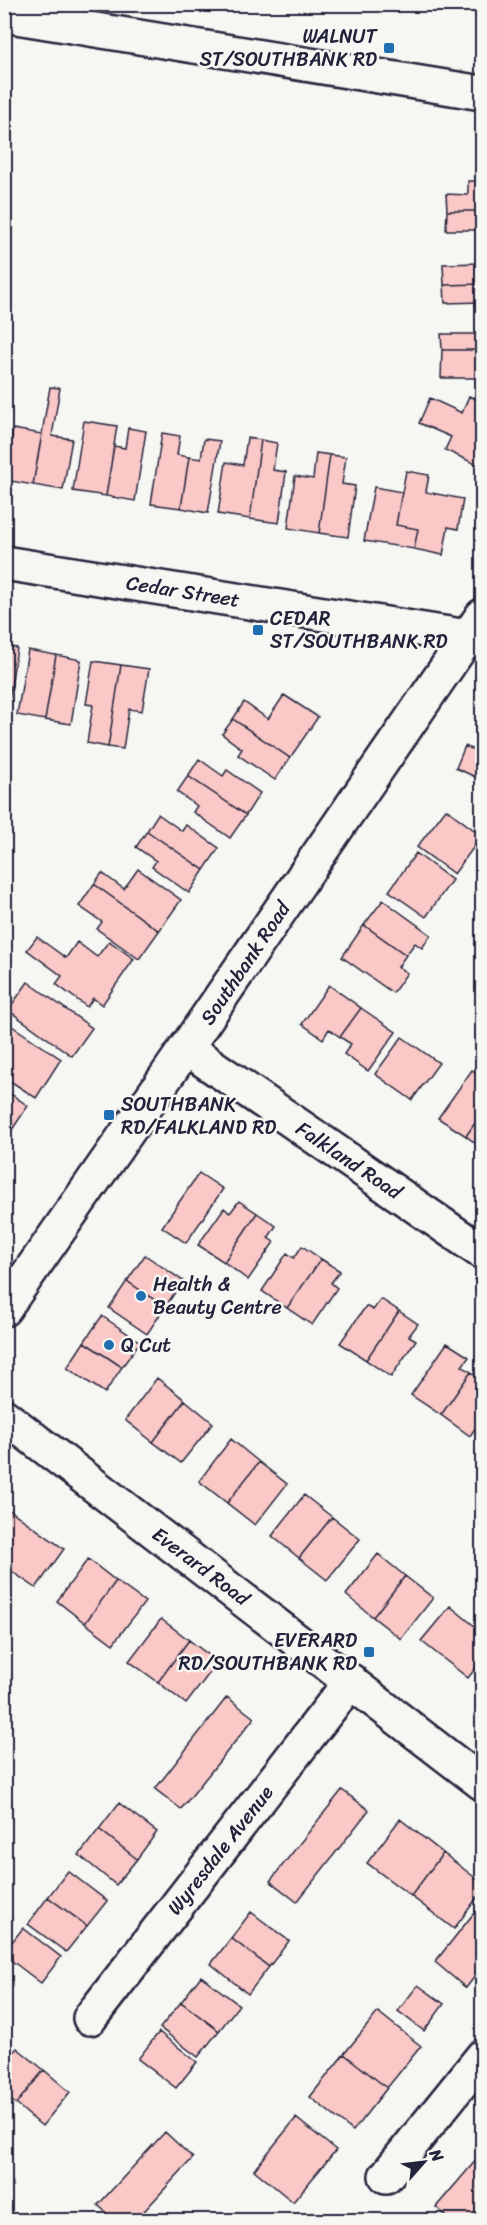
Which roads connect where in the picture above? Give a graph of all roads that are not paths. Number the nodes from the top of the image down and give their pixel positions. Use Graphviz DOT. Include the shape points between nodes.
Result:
graph roads {
  1 [pos="4,15"];
  2 [pos="483,93"];
  3 [pos="4,563"];
  4 [pos="478,632"];
  5 [pos="186,1048"];
  6 [pos="483,1252"];
  7 [pos="4,1309"];
  8 [pos="4,1416"];
  9 [pos="351,1681"];
  10 [pos="483,1783"];
  11 [pos="90,2018"];
  12 [pos="483,2057"];
  13 [pos="386,2176"];
  1 -- 2 [label="street"];
  3 -- 4 [label="street, Cedar Street"];
  4 -- 5 [label="street, Southbank Road"];
  5 -- 6 [label="street, Falkland Road"];
  5 -- 7 [label="street, Southbank Road"];
  8 -- 9 [label="street, Everard Road"];
  9 -- 10 [label="street, Everard Road"];
  9 -- 11 [label="street, Wyresdale Avenue"];
  12 -- 13 [label="street"];
}
